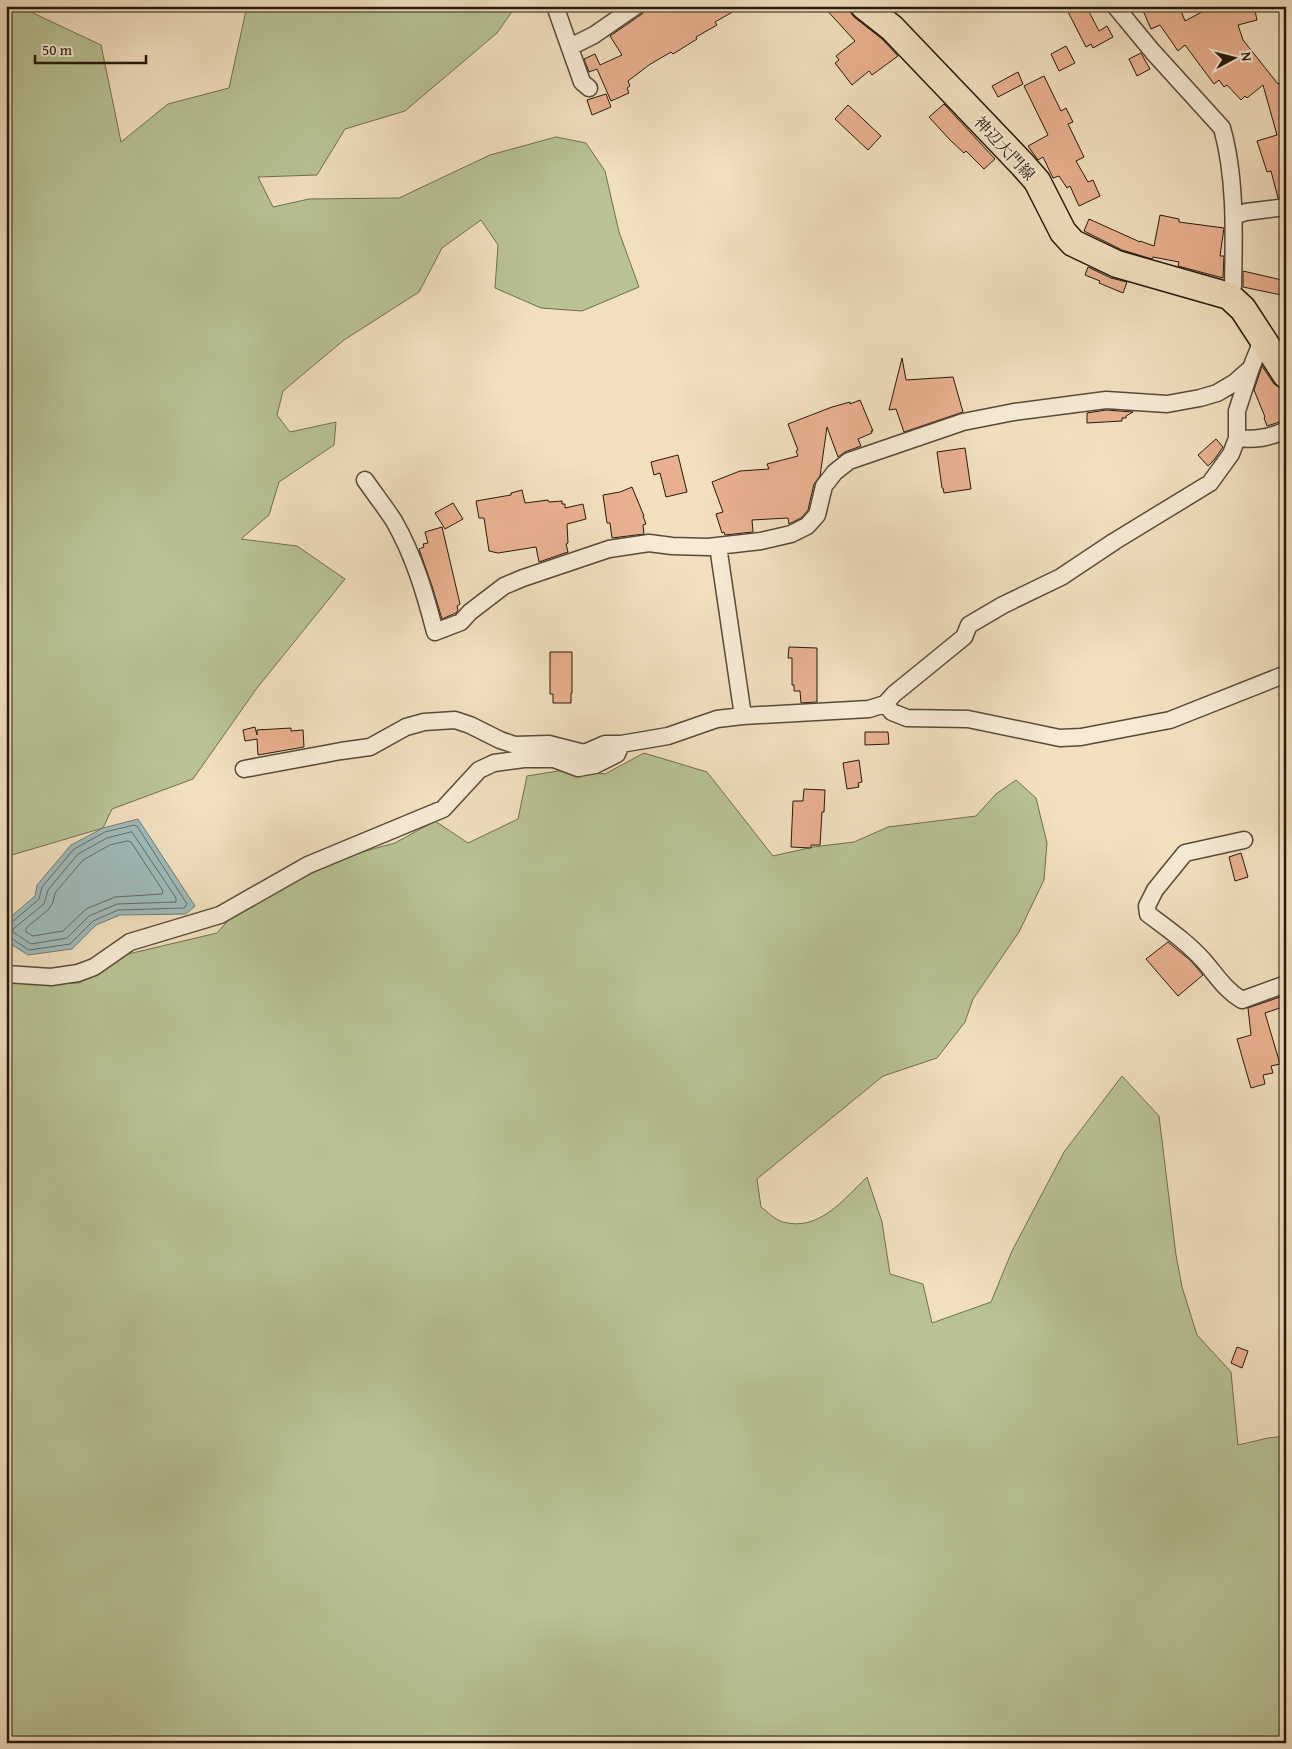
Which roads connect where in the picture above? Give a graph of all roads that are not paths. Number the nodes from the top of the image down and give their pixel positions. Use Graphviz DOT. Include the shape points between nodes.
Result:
graph roads {
  1 [pos="555,6"];
  2 [pos="636,6"];
  3 [pos="864,6"];
  4 [pos="1115,6"];
  5 [pos="570,47"];
  6 [pos="589,88"];
  7 [pos="1286,207"];
  8 [pos="1234,216"];
  9 [pos="1229,296"];
  10 [pos="1263,338"];
  11 [pos="1283,366"];
  12 [pos="1251,368"];
  13 [pos="1286,430"];
  14 [pos="1237,438"];
  15 [pos="365,480"];
  16 [pos="718,546"];
  17 [pos="1286,674"];
  18 [pos="885,704"];
  19 [pos="743,716"];
  20 [pos="621,744"];
  21 [pos="244,769"];
  22 [pos="1244,840"];
  23 [pos="6,974"];
  24 [pos="1286,984"];
  1 -- 5 [label="street"];
  2 -- 5 [label="street"];
  3 -- 9 [label="main road, 神辺大門線" via="892,28 1037,181 1063,232 1073,243 1117,264"];
  4 -- 8 [label="street" via="1222,128"];
  5 -- 6 [label="street" via="582,82"];
  7 -- 8 [label="street"];
  8 -- 9 [label="street" via="1233,286"];
  9 -- 10 [label="main road, 神辺大門線" via="1243,309"];
  10 -- 11 [label="main road, 神辺大門線"];
  10 -- 12 [label="street"];
  12 -- 14 [label="street" via="1237,411"];
  12 -- 16 [label="street" via="1217,393 1200,398 1167,404 1106,400 963,422 849,461 824,486 816,515 808,526 760,541"];
  13 -- 14 [label="street" via="1256,440"];
  14 -- 18 [label="street" via="1231,454 1210,483 1061,576 969,624 964,638"];
  15 -- 16 [label="street" via="408,547 421,579 435,632 461,622 504,586 609,549 649,543"];
  16 -- 19 [label="street"];
  17 -- 18 [label="street" via="1170,720 1060,738 968,719 907,718 892,712"];
  18 -- 19 [label="street" via="869,709"];
  19 -- 20 [label="street" via="717,719 668,736"];
  20 -- 21 [label="street" via="605,744 584,753 549,744 515,745 455,720 424,722 406,727 370,747"];
  20 -- 23 [label="street" via="618,754 595,765 578,768 554,759 494,763 478,770 443,809 308,865 220,915 130,942 94,967 78,973 51,977"];
  22 -- 24 [label="street" via="1185,854 1155,890 1147,906 1148,914 1182,939 1222,985 1242,1000"];
}
